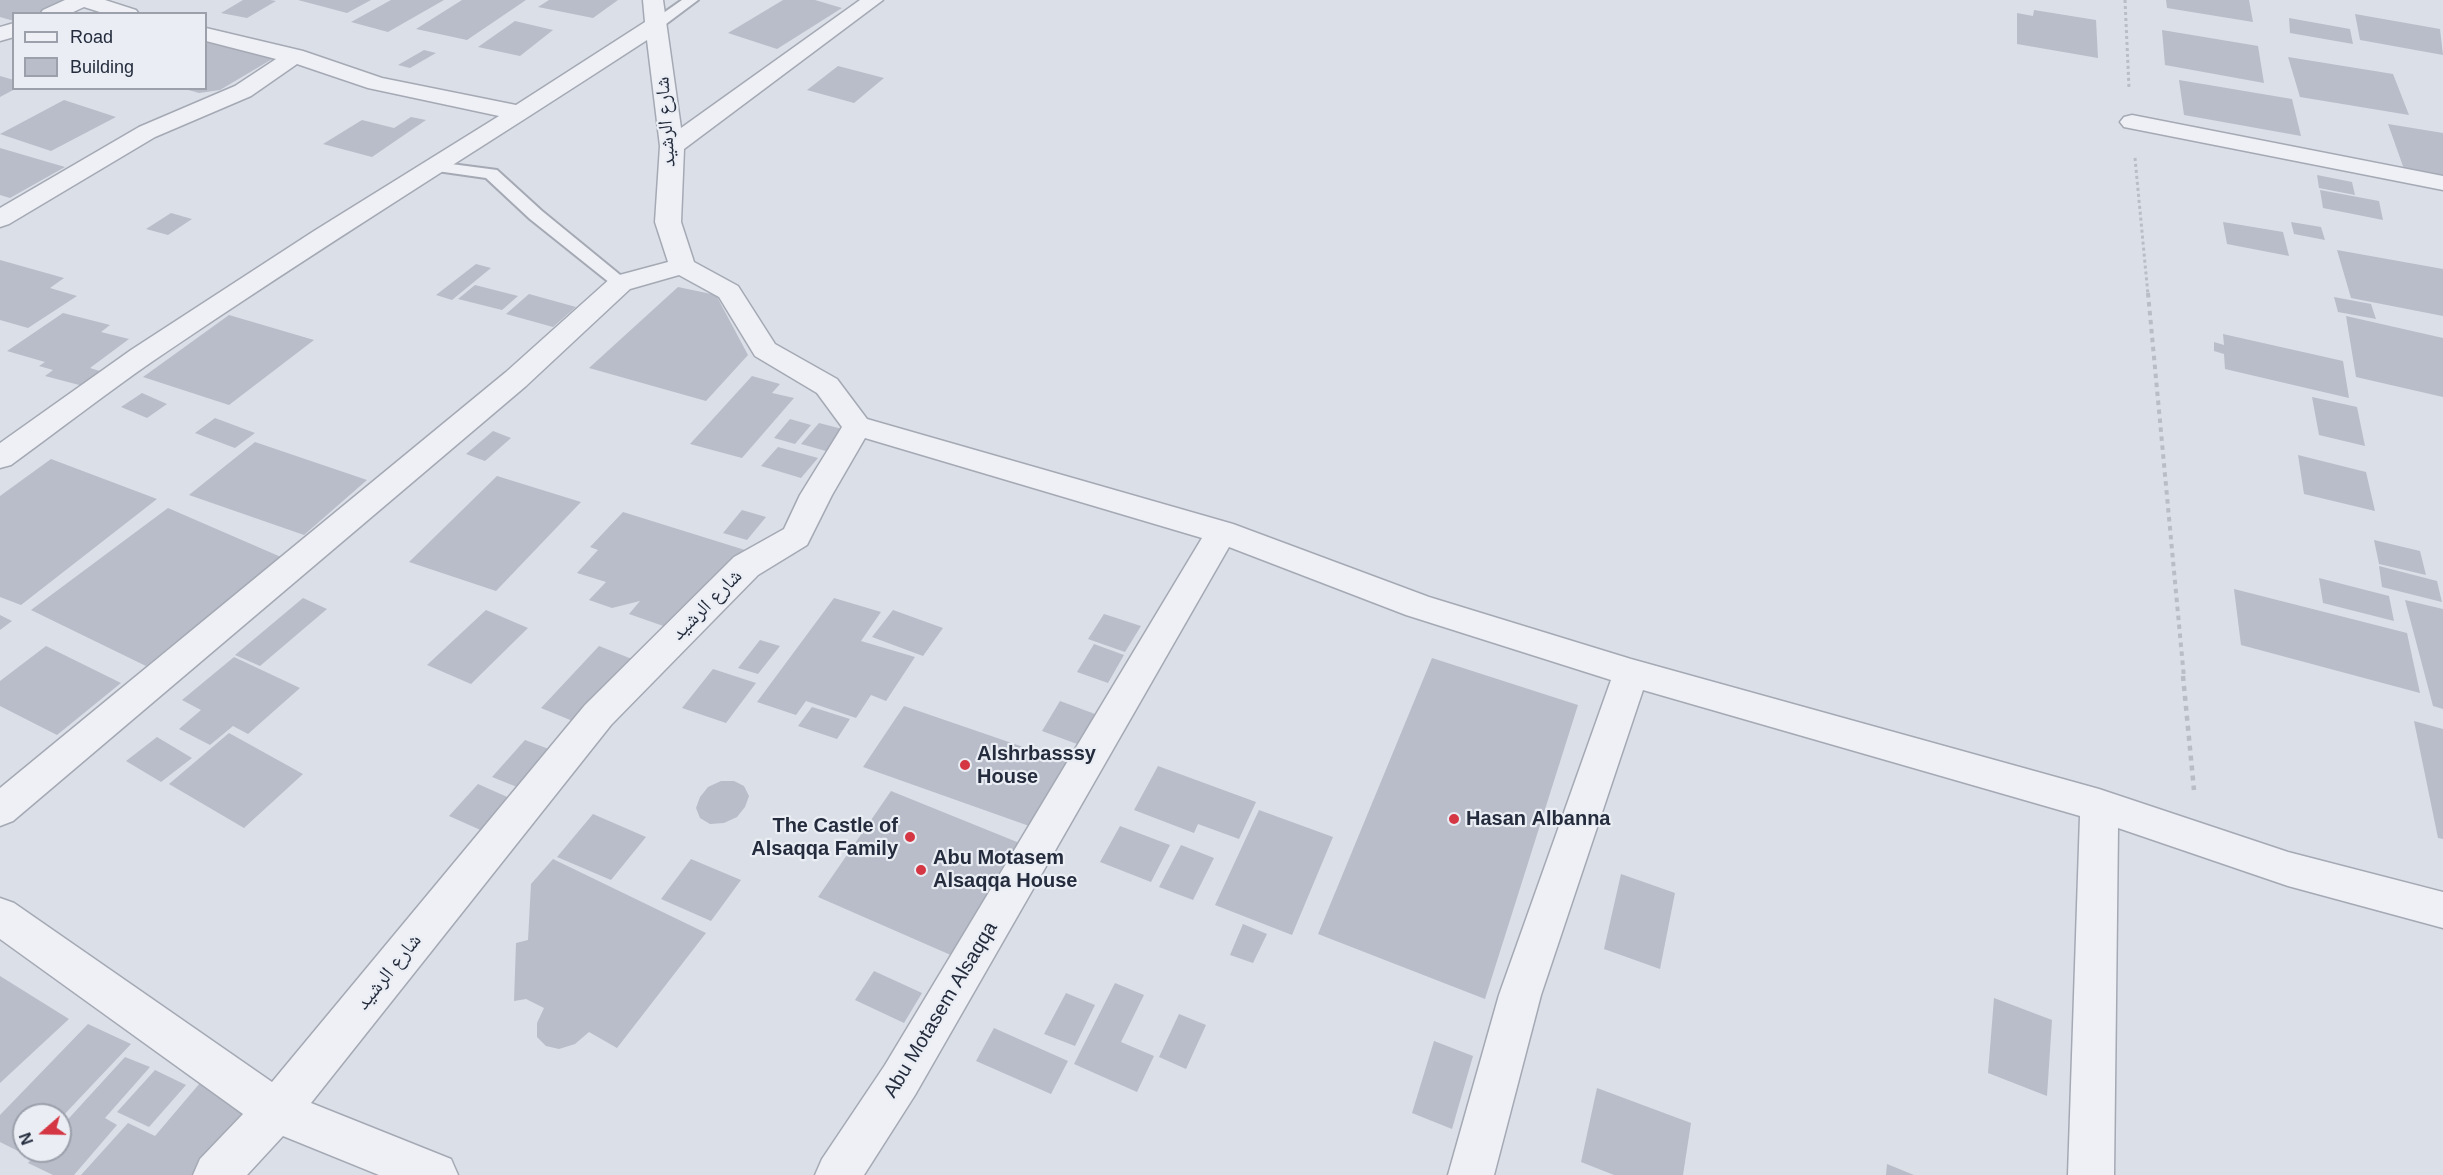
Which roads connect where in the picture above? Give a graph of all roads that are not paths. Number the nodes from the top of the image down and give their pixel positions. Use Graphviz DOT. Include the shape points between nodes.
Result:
graph roads {
  1 [pos="83,0"];
  2 [pos="691,0"];
  3 [pos="873,0"];
  4 [pos="55,12"];
  5 [pos="122,12"];
  6 [pos="655,12"];
  7 [pos="207,34"];
  8 [pos="295,56"];
  9 [pos="519,112"];
  10 [pos="2132,122"];
  11 [pos="672,146"];
  12 [pos="436,167"];
  13 [pos="2443,183"];
  14 [pos="0,219"];
  15 [pos="682,266"];
  16 [pos="621,283"];
  17 [pos="857,426"];
  18 [pos="0,458"];
  19 [pos="1222,532"];
  20 [pos="1631,673"];
  21 [pos="2099,805"];
  22 [pos="0,810"];
  23 [pos="2443,910"];
  24 [pos="0,916"];
  25 [pos="276,1111"];
  26 [pos="216,1175"];
  27 [pos="435,1175"];
  28 [pos="838,1175"];
  29 [pos="1471,1175"];
  30 [pos="2091,1175"];
  1 -- 4 [label="street"];
  1 -- 5 [label="street"];
  2 -- 6 [label="lane"];
  3 -- 11 [label="street"];
  6 -- 9 [label="street" via="573,80"];
  6 -- 11 [label="street, شارع الرشيد"];
  7 -- 8 [label="street"];
  8 -- 9 [label="street" via="408,90"];
  8 -- 14 [label="street" via="243,91 147,132"];
  9 -- 12 [label="street"];
  10 -- 13 [label="street"];
  11 -- 15 [label="street, شارع الرشيد" via="668,222"];
  12 -- 16 [label="lane" via="491,174"];
  12 -- 18 [label="street" via="141,356"];
  15 -- 16 [label="street"];
  15 -- 17 [label="street" via="729,292 765,350 827,386"];
  16 -- 22 [label="street" via="516,379"];
  17 -- 19 [label="street"];
  17 -- 25 [label="street, شارع الرشيد" via="796,537 746,566 598,715"];
  19 -- 20 [label="street" via="1419,606"];
  19 -- 28 [label="street, Abu Motasem Alsaqqa" via="900,1080"];
  20 -- 21 [label="street"];
  20 -- 29 [label="street" via="1520,995"];
  21 -- 23 [label="street" via="2288,869"];
  21 -- 30 [label="street"];
  24 -- 25 [label="street"];
  25 -- 26 [label="street, شارع الرشيد"];
  25 -- 27 [label="street"];
}
